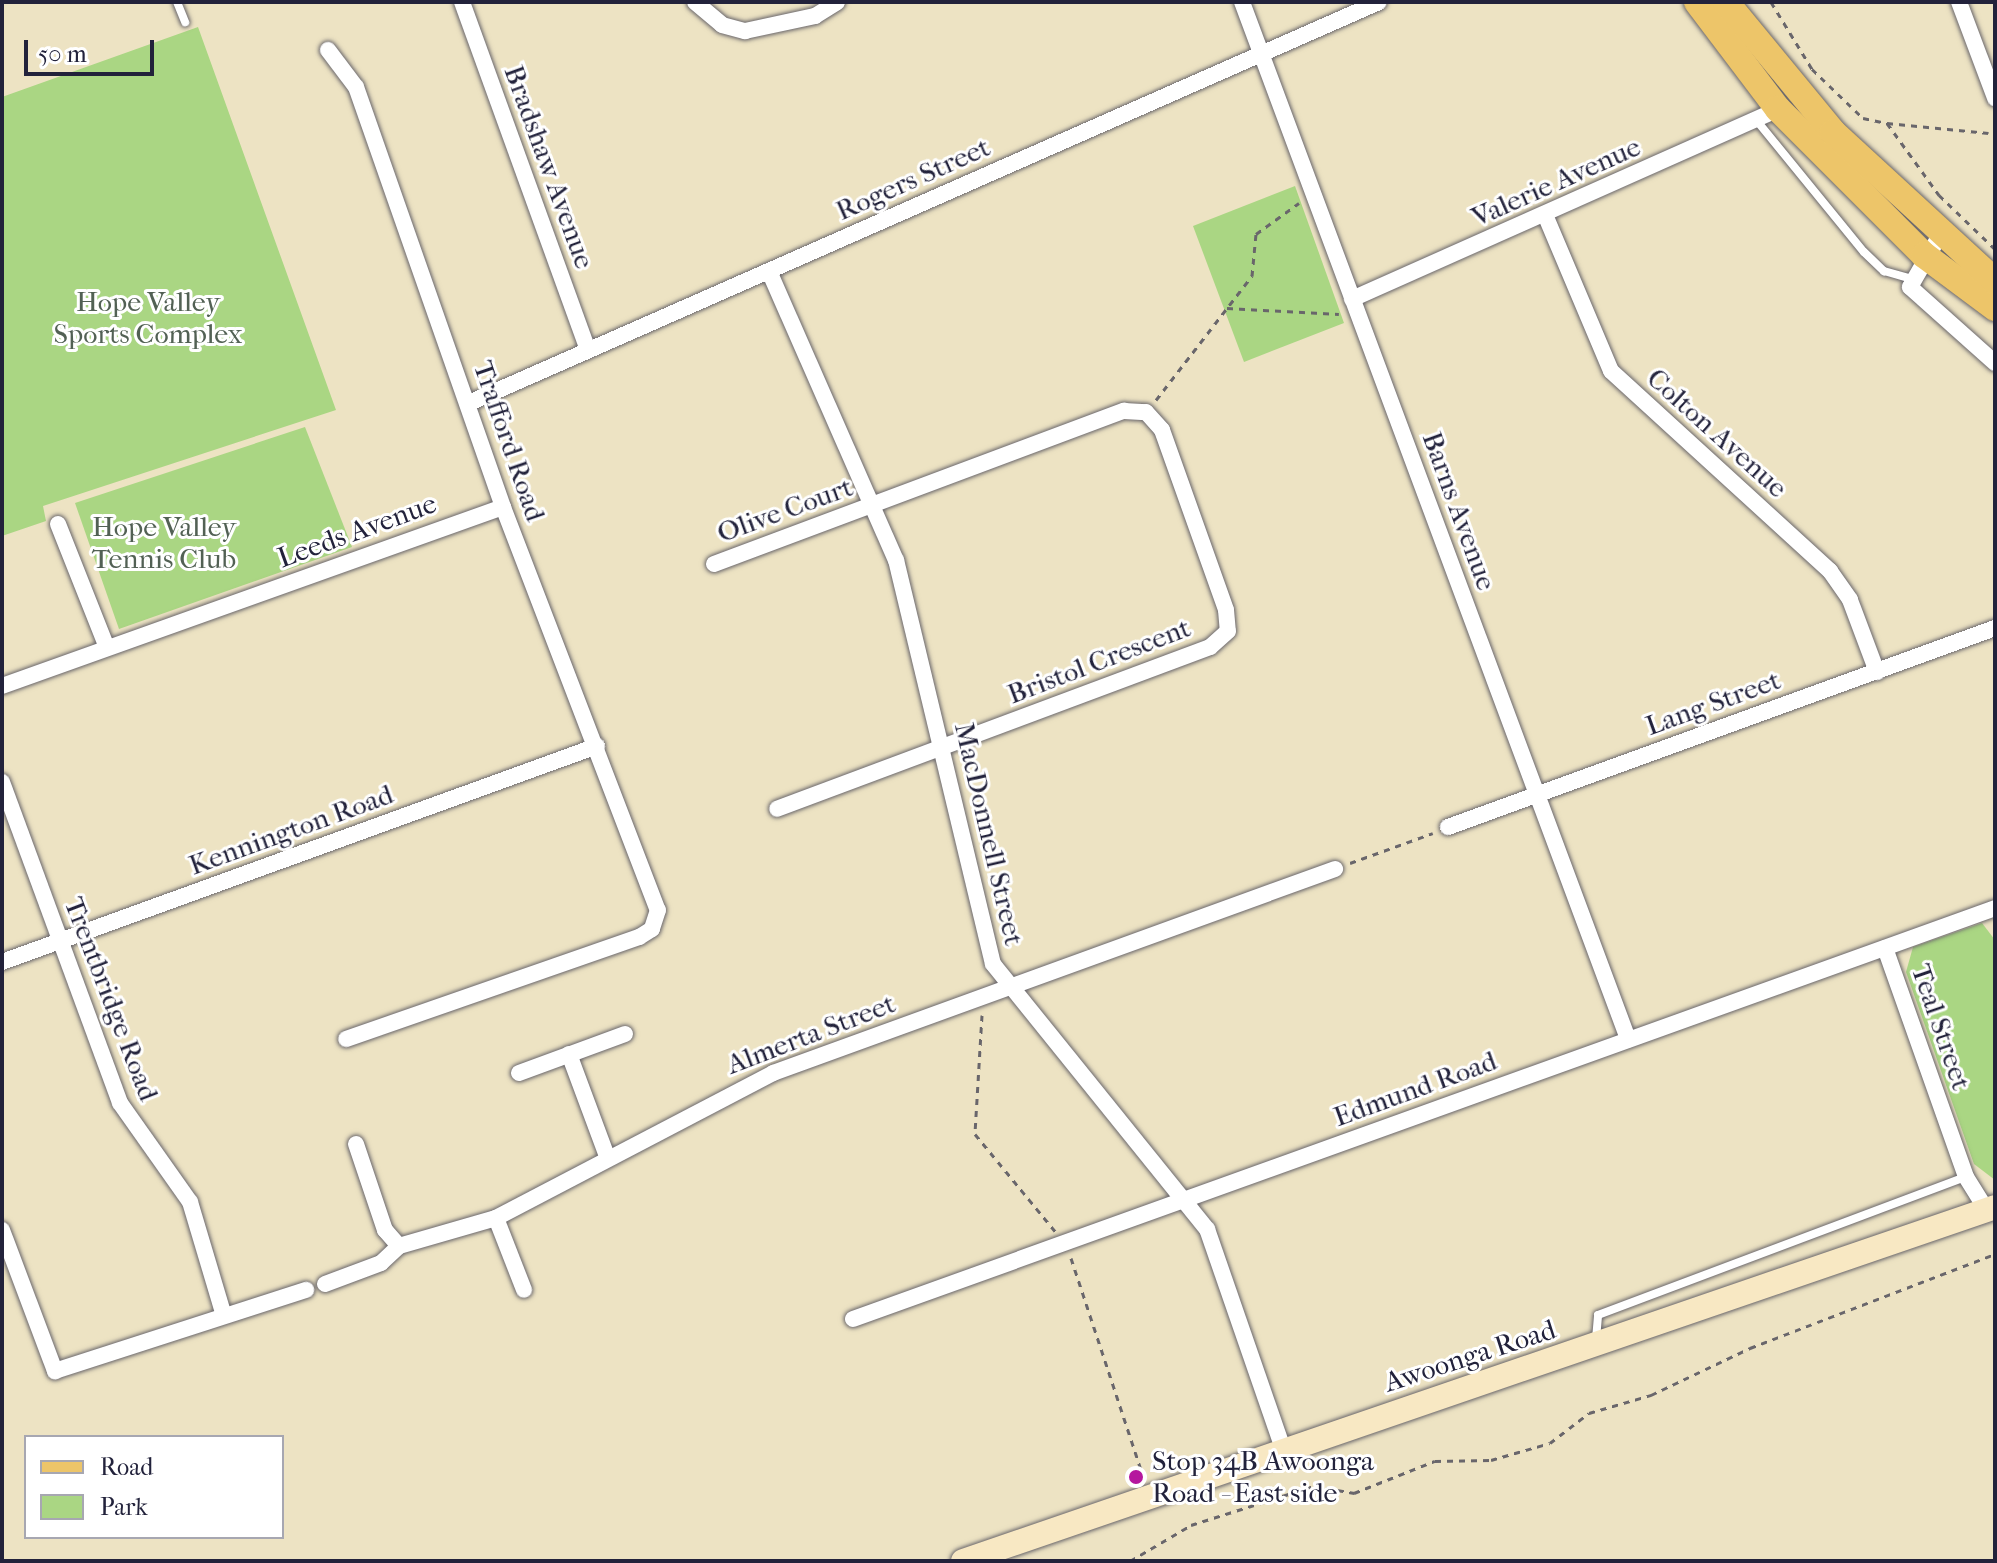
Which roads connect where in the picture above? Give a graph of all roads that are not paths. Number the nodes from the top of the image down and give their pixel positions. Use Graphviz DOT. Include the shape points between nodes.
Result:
graph roads {
  1 [pos="177,2"];
  2 [pos="462,2"];
  3 [pos="695,2"];
  4 [pos="837,2"];
  5 [pos="1242,2"];
  6 [pos="1379,2"];
  7 [pos="1697,2"];
  8 [pos="1726,2"];
  9 [pos="1959,2"];
  10 [pos="185,22"];
  11 [pos="328,50"];
  12 [pos="1262,53"];
  13 [pos="1995,98"];
  14 [pos="1767,115"];
  15 [pos="1546,217"];
  16 [pos="1932,245"];
  17 [pos="769,271"];
  18 [pos="1909,278"];
  19 [pos="1995,281"];
  20 [pos="1352,299"];
  21 [pos="1995,308"];
  22 [pos="588,350"];
  23 [pos="1995,363"];
  24 [pos="469,403"];
  25 [pos="874,505"];
  26 [pos="503,507"];
  27 [pos="58,524"];
  28 [pos="714,564"];
  29 [pos="1995,628"];
  30 [pos="107,648"];
  31 [pos="1877,672"];
  32 [pos="2,686"];
  33 [pos="597,746"];
  34 [pos="942,749"];
  35 [pos="2,782"];
  36 [pos="1536,794"];
  37 [pos="777,809"];
  38 [pos="1448,827"];
  39 [pos="1335,869"];
  40 [pos="1995,908"];
  41 [pos="60,941"];
  42 [pos="1885,948"];
  43 [pos="2,962"];
  44 [pos="1014,987"];
  45 [pos="625,1034"];
  46 [pos="346,1039"];
  47 [pos="1628,1039"];
  48 [pos="569,1054"];
  49 [pos="519,1073"];
  50 [pos="356,1144"];
  51 [pos="607,1156"];
  52 [pos="1966,1177"];
  53 [pos="1187,1201"];
  54 [pos="1991,1209"];
  55 [pos="496,1218"];
  56 [pos="2,1230"];
  57 [pos="399,1246"];
  58 [pos="325,1284"];
  59 [pos="306,1290"];
  60 [pos="524,1290"];
  61 [pos="223,1313"];
  62 [pos="853,1319"];
  63 [pos="1598,1345"];
  64 [pos="1283,1448"];
  65 [pos="963,1561"];
  1 -- 10 [label="lane"];
  2 -- 22 [label="street, Bradshaw Avenue"];
  3 -- 4 [label="street" via="722,25 745,31 815,16"];
  5 -- 12 [label="street, Barns Avenue"];
  6 -- 12 [label="street, Rogers Street"];
  7 -- 14 [label="main road"];
  8 -- 16 [label="main road"];
  9 -- 13 [label="street"];
  11 -- 24 [label="street, Trafford Road" via="356,87"];
  12 -- 17 [label="street, Rogers Street"];
  12 -- 20 [label="street, Barns Avenue"];
  14 -- 15 [label="street, Valerie Avenue"];
  14 -- 16 [label="main road"];
  14 -- 18 [label="lane" via="1864,252 1884,271"];
  15 -- 20 [label="street, Valerie Avenue"];
  15 -- 31 [label="street, Colton Avenue" via="1611,371 1830,571 1850,600"];
  16 -- 18 [label="street"];
  16 -- 19 [label="main road"];
  16 -- 21 [label="main road"];
  17 -- 22 [label="street, Rogers Street"];
  17 -- 25 [label="street, MacDonnell Street"];
  18 -- 23 [label="street" via="1914,293"];
  20 -- 36 [label="street, Barns Avenue"];
  22 -- 24 [label="street, Rogers Street"];
  24 -- 26 [label="street, Trafford Road"];
  25 -- 28 [label="street, Olive Court"];
  25 -- 34 [label="street, MacDonnell Street" via="907,598"];
  25 -- 34 [label="street, Bristol Crescent" via="1124,411 1146,412 1162,430 1228,631 1210,647"];
  26 -- 30 [label="street, Leeds Avenue"];
  26 -- 33 [label="street, Trafford Road"];
  27 -- 30 [label="street"];
  29 -- 31 [label="street, Lang Street"];
  30 -- 32 [label="street, Leeds Avenue"];
  31 -- 36 [label="street, Lang Street"];
  33 -- 41 [label="street, Kennington Road"];
  33 -- 46 [label="street, Trafford Road" via="658,910 650,932"];
  34 -- 37 [label="street"];
  34 -- 44 [label="street, MacDonnell Street" via="981,934"];
  35 -- 41 [label="street, Trentbridge Road"];
  36 -- 38 [label="street, Lang Street"];
  36 -- 47 [label="street, Barns Avenue"];
  39 -- 44 [label="street, Almerta Street"];
  40 -- 42 [label="street, Edmund Road"];
  41 -- 43 [label="street, Kennington Road"];
  41 -- 61 [label="street, Trentbridge Road" via="120,1103 190,1202"];
  42 -- 47 [label="street, Edmund Road"];
  42 -- 52 [label="street, Teal Street"];
  44 -- 51 [label="street, Almerta Street" via="773,1073"];
  44 -- 53 [label="street, MacDonnell Street"];
  45 -- 48 [label="street"];
  47 -- 53 [label="street, Edmund Road"];
  48 -- 49 [label="street"];
  48 -- 51 [label="street"];
  50 -- 57 [label="street" via="385,1230"];
  51 -- 55 [label="street, Almerta Street"];
  52 -- 54 [label="street, Teal Street"];
  52 -- 63 [label="lane" via="1598,1315"];
  53 -- 62 [label="street, Edmund Road"];
  53 -- 64 [label="street, MacDonnell Street" via="1207,1229"];
  54 -- 63 [label="main road, Awoonga Road"];
  55 -- 57 [label="street, Almerta Street"];
  55 -- 60 [label="street"];
  56 -- 61 [label="street" via="55,1371 72,1371"];
  57 -- 58 [label="street, Almerta Street" via="381,1263"];
  59 -- 61 [label="street"];
  63 -- 64 [label="main road, Awoonga Road"];
  64 -- 65 [label="main road, Awoonga Road"];
}
